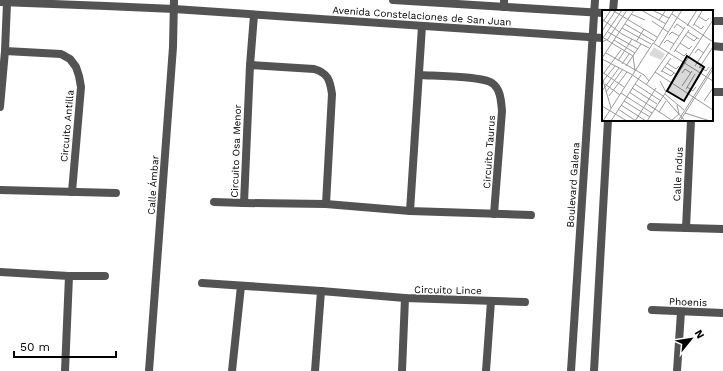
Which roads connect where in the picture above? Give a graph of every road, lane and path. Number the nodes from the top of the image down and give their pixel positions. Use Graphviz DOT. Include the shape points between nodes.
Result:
graph roads {
  1 [pos="174,0"];
  2 [pos="393,0"];
  3 [pos="595,0"];
  4 [pos="614,0"];
  5 [pos="3,3"];
  6 [pos="504,3"];
  7 [pos="174,9"];
  8 [pos="613,10"];
  9 [pos="599,13"];
  10 [pos="254,15"];
  11 [pos="713,21"];
  12 [pos="723,22"];
  13 [pos="422,26"];
  14 [pos="593,37"];
  15 [pos="602,38"];
  16 [pos="713,46"];
  17 [pos="723,47"];
  18 [pos="5,51"];
  19 [pos="250,65"];
  20 [pos="419,75"];
  21 [pos="0,107"];
  22 [pos="608,121"];
  23 [pos="691,121"];
  24 [pos="0,190"];
  25 [pos="72,192"];
  26 [pos="116,193"];
  27 [pos="214,202"];
  28 [pos="244,203"];
  29 [pos="326,204"];
  30 [pos="410,211"];
  31 [pos="494,214"];
  32 [pos="530,215"];
  33 [pos="652,227"];
  34 [pos="686,228"];
  35 [pos="723,229"];
  36 [pos="0,272"];
  37 [pos="69,276"];
  38 [pos="105,276"];
  39 [pos="202,283"];
  40 [pos="241,286"];
  41 [pos="321,291"];
  42 [pos="405,298"];
  43 [pos="491,301"];
  44 [pos="525,302"];
  45 [pos="652,310"];
  46 [pos="681,312"];
  47 [pos="723,313"];
  48 [pos="65,371"];
  49 [pos="149,371"];
  50 [pos="232,371"];
  51 [pos="315,371"];
  52 [pos="402,371"];
  53 [pos="486,371"];
  54 [pos="571,371"];
  55 [pos="594,371"];
  56 [pos="677,371"];
  1 -- 7 [label="street, Calle Ámbar"];
  2 -- 6 [label="street, Avenida Constelaciones de San Juan"];
  3 -- 9 [label="street, Boulevard Galena"];
  4 -- 8 [label="street"];
  5 -- 7 [label="street, Avenida Constelaciones de San Juan"];
  5 -- 18 [label="street"];
  6 -- 9 [label="street, Avenida Constelaciones de San Juan"];
  7 -- 10 [label="street, Avenida Constelaciones de San Juan"];
  7 -- 49 [label="street, Calle Ámbar"];
  9 -- 14 [label="street, Boulevard Galena"];
  10 -- 13 [label="street, Avenida Constelaciones de San Juan"];
  10 -- 19 [label="street, Circuito Osa Menor"];
  11 -- 12 [label="street"];
  13 -- 14 [label="street, Avenida Constelaciones de San Juan"];
  13 -- 20 [label="street"];
  14 -- 15 [label="street, Avenida Constelaciones de San Juan"];
  14 -- 54 [label="street, Boulevard Galena"];
  16 -- 17 [label="street"];
  18 -- 21 [label="street"];
  18 -- 25 [label="street, Circuito Antilla" via="61,54 70,59 76,67 80,88"];
  19 -- 28 [label="street, Circuito Osa Menor"];
  19 -- 29 [label="street" via="314,69 322,72 331,83"];
  20 -- 30 [label="street"];
  20 -- 31 [label="street, Circuito Taurus" via="482,79 498,89 502,111"];
  22 -- 55 [label="street"];
  23 -- 34 [label="street, Calle Indus"];
  24 -- 25 [label="street"];
  25 -- 26 [label="street"];
  27 -- 28 [label="street"];
  28 -- 29 [label="street, Circuito Osa Menor"];
  29 -- 30 [label="street, Circuito Osa Menor"];
  30 -- 31 [label="street"];
  31 -- 32 [label="street"];
  33 -- 34 [label="street"];
  34 -- 35 [label="street"];
  36 -- 37 [label="street"];
  37 -- 38 [label="street"];
  37 -- 48 [label="street"];
  39 -- 40 [label="street, Circuito Lince"];
  40 -- 41 [label="street, Circuito Lince"];
  40 -- 50 [label="street"];
  41 -- 42 [label="street, Circuito Lince"];
  41 -- 51 [label="street"];
  42 -- 43 [label="street, Circuito Lince"];
  42 -- 52 [label="street, Circuito Lince"];
  43 -- 44 [label="street"];
  43 -- 53 [label="street, Circuito Lince"];
  45 -- 46 [label="street, Phoenis"];
  46 -- 47 [label="street, Phoenis"];
  46 -- 56 [label="street"];
}
